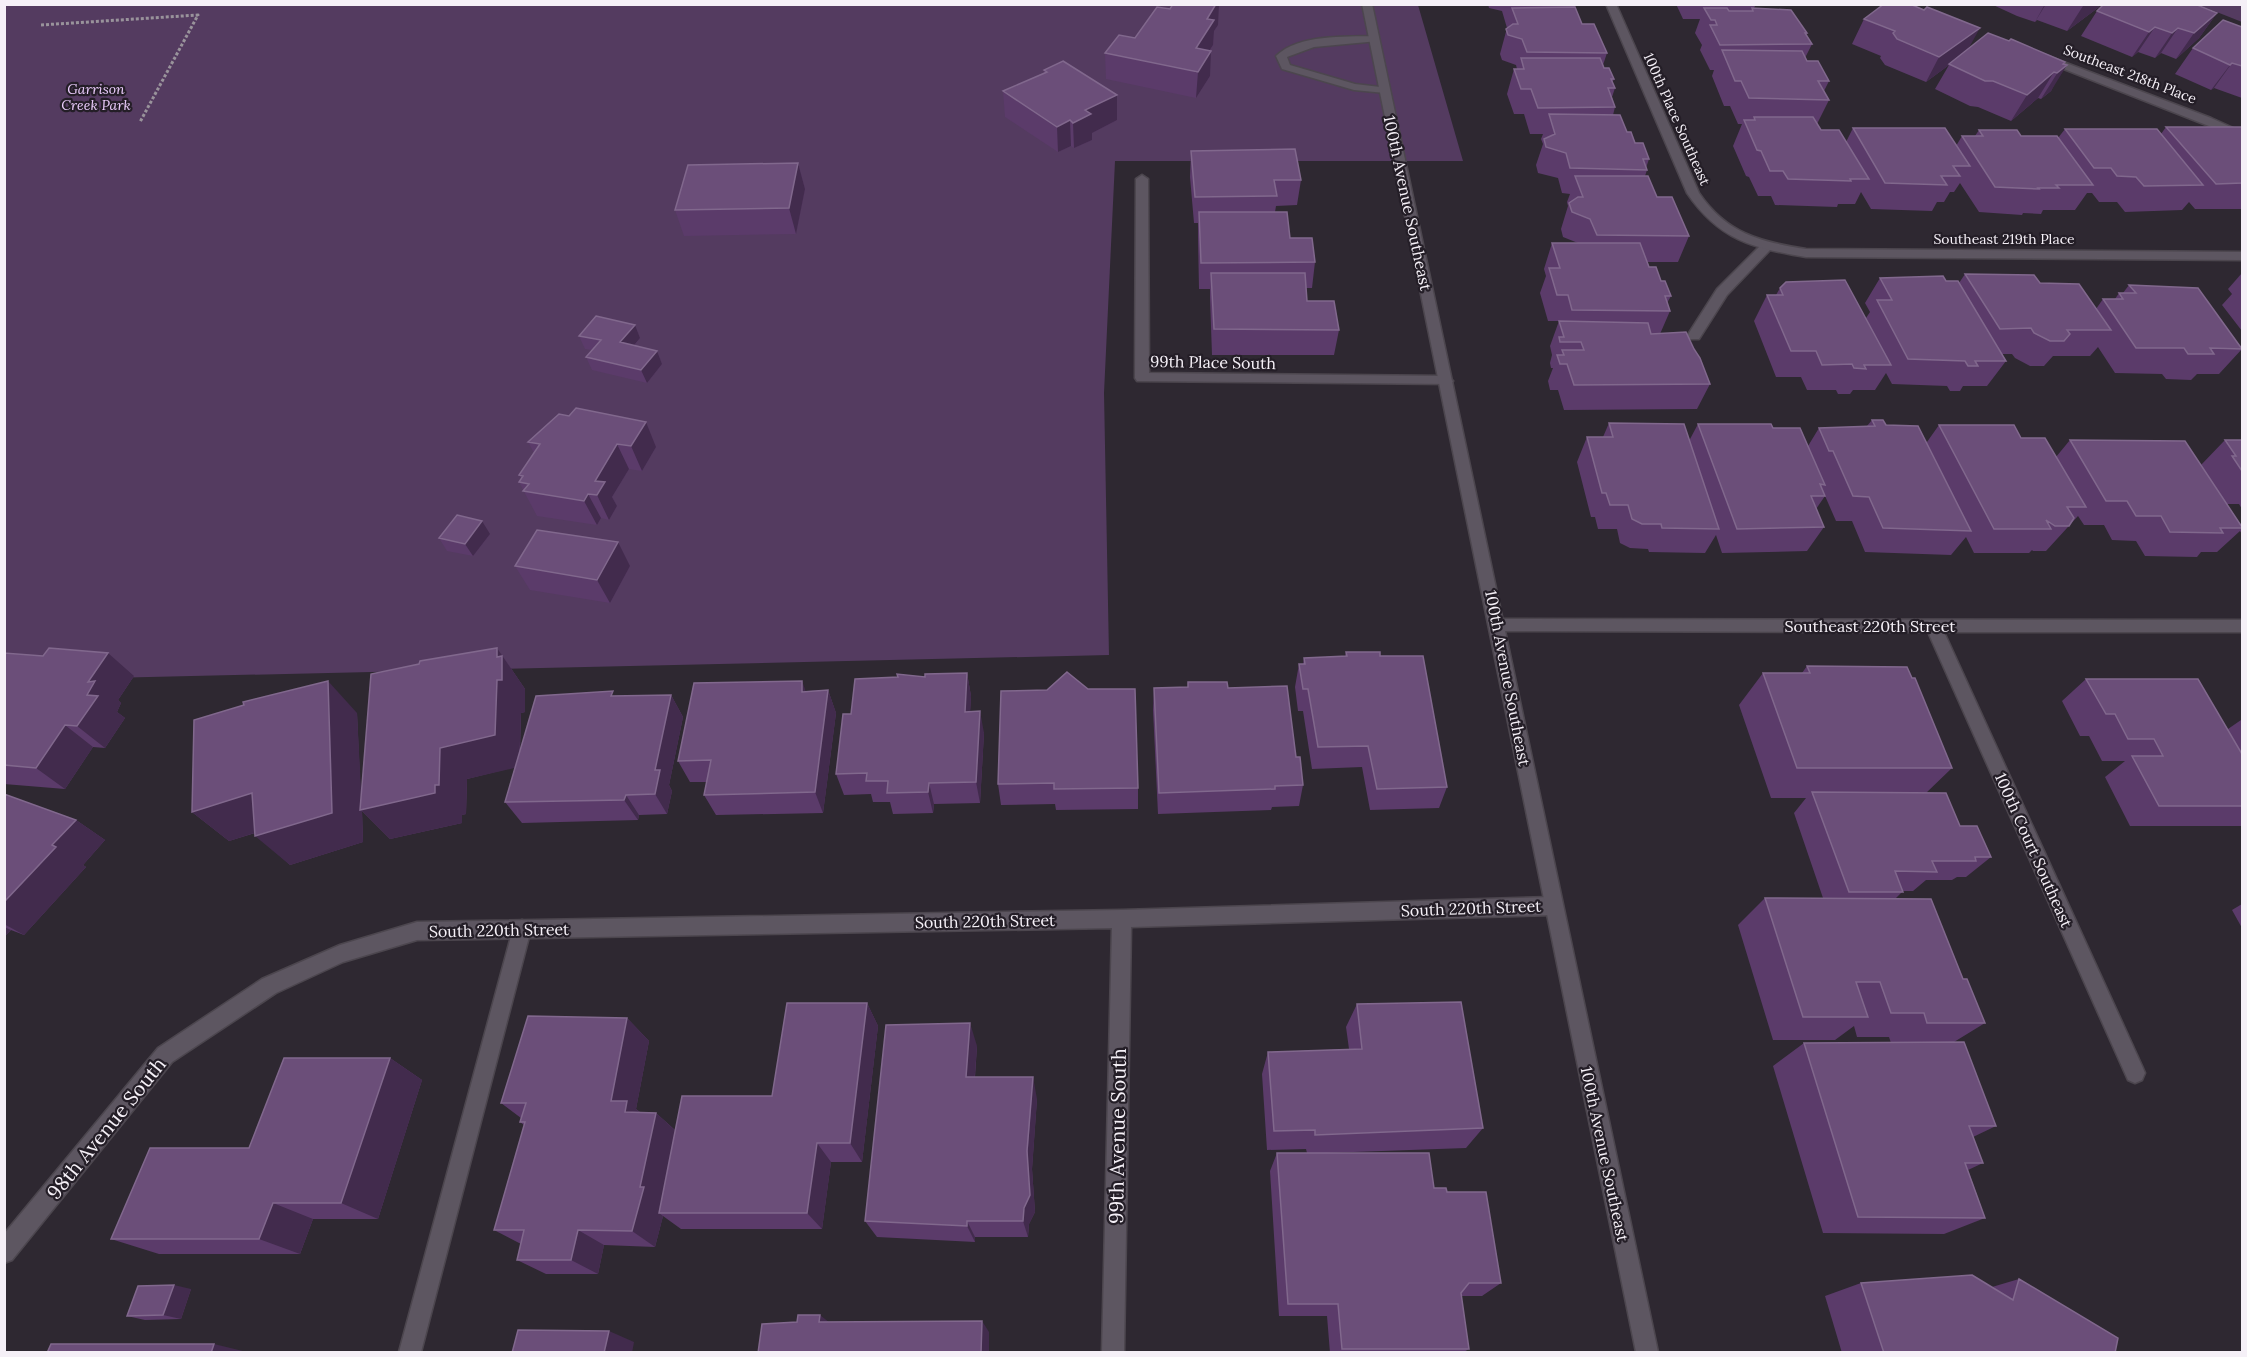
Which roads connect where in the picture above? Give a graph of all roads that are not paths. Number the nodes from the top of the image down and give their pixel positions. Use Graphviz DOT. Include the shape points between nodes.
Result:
graph roads {
  1 [pos="1367,4"];
  2 [pos="1611,4"];
  3 [pos="1374,39"];
  4 [pos="2028,51"];
  5 [pos="1385,90"];
  6 [pos="2242,136"];
  7 [pos="1142,179"];
  8 [pos="1766,247"];
  9 [pos="2242,256"];
  10 [pos="1694,336"];
  11 [pos="1446,381"];
  12 [pos="1497,625"];
  13 [pos="1933,626"];
  14 [pos="2242,626"];
  15 [pos="1553,906"];
  16 [pos="1122,919"];
  17 [pos="522,930"];
  18 [pos="417,931"];
  19 [pos="2135,1073"];
  20 [pos="4,1252"];
  21 [pos="410,1353"];
  22 [pos="1113,1353"];
  23 [pos="1647,1353"];
  1 -- 3 [label="street, 100th Avenue Southeast"];
  2 -- 8 [label="street, 100th Place Southeast" via="1693,193 1710,216 1736,234"];
  3 -- 5 [label="street, 100th Avenue Southeast"];
  3 -- 5 [label="street" via="1323,43 1291,49 1281,56 1286,67 1354,87"];
  4 -- 6 [label="street, Southeast 218th Place"];
  5 -- 11 [label="street, 100th Avenue Southeast"];
  7 -- 11 [label="street, 99th Place South" via="1142,378"];
  8 -- 9 [label="street, Southeast 219th Place" via="1806,253"];
  8 -- 10 [label="street" via="1722,292"];
  11 -- 12 [label="street, 100th Avenue Southeast"];
  12 -- 13 [label="street, Southeast 220th Street"];
  12 -- 15 [label="street, 100th Avenue Southeast"];
  13 -- 14 [label="street, Southeast 220th Street"];
  13 -- 19 [label="street, 100th Court Southeast"];
  15 -- 16 [label="street, South 220th Street"];
  15 -- 23 [label="street, 100th Avenue Southeast"];
  16 -- 17 [label="street, South 220th Street"];
  16 -- 22 [label="street, 99th Avenue South"];
  17 -- 18 [label="street, South 220th Street"];
  17 -- 21 [label="street"];
  18 -- 20 [label="street, 98th Avenue South" via="340,954 269,986 165,1055"];
}
